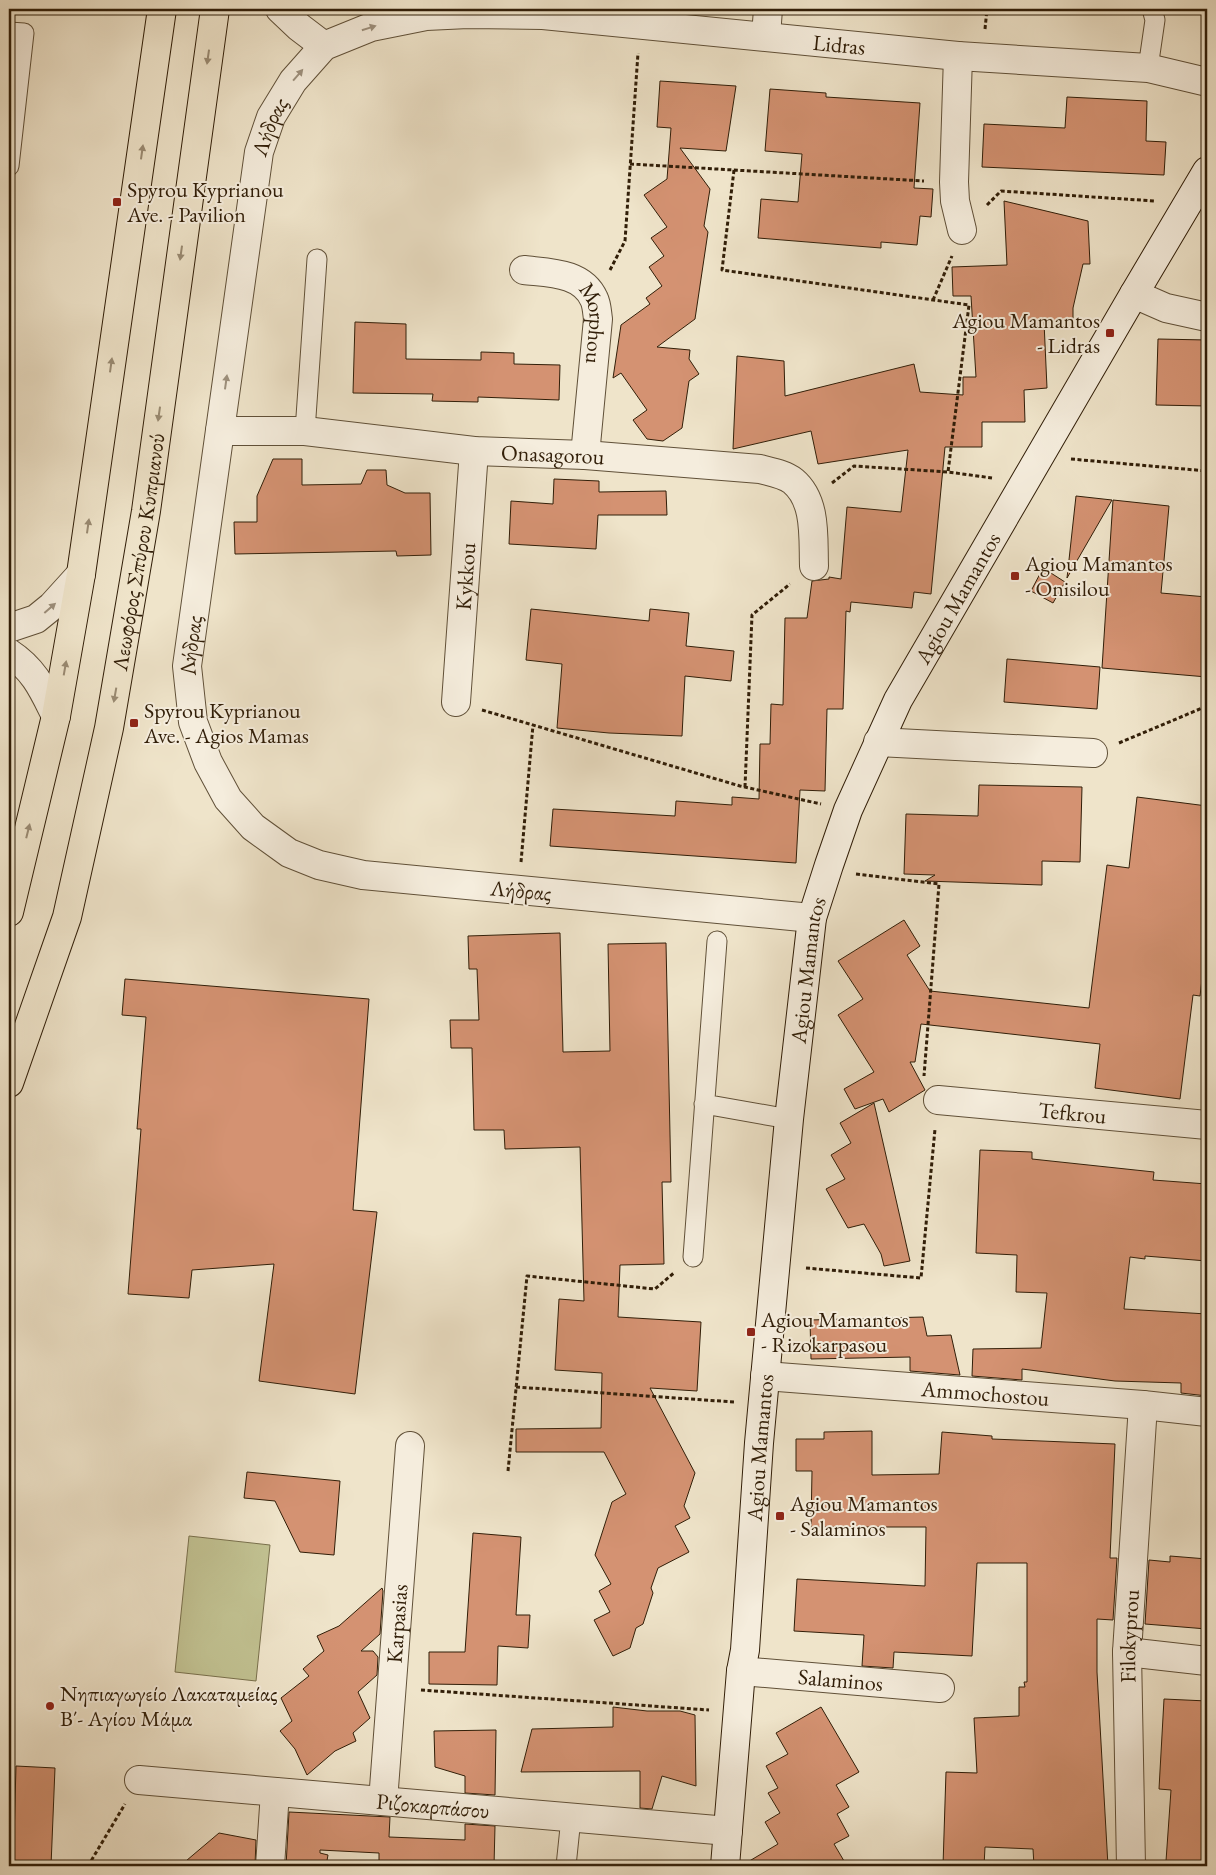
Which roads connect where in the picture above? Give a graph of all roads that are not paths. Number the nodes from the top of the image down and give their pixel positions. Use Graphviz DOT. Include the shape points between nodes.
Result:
graph roads {
  1 [pos="162,9"];
  2 [pos="215,9"];
  3 [pos="280,9"];
  4 [pos="768,9"];
  5 [pos="1152,9"];
  6 [pos="510,11"];
  7 [pos="468,14"];
  8 [pos="9,32"];
  9 [pos="766,36"];
  10 [pos="324,46"];
  11 [pos="958,56"];
  12 [pos="1148,68"];
  13 [pos="1207,82"];
  14 [pos="9,166"];
  15 [pos="1207,171"];
  16 [pos="962,230"];
  17 [pos="317,259"];
  18 [pos="524,270"];
  19 [pos="1134,294"];
  20 [pos="1207,317"];
  21 [pos="220,431"];
  22 [pos="305,431"];
  23 [pos="474,451"];
  24 [pos="585,455"];
  25 [pos="814,566"];
  26 [pos="81,574"];
  27 [pos="9,628"];
  28 [pos="9,653"];
  29 [pos="456,702"];
  30 [pos="56,716"];
  31 [pos="878,742"];
  32 [pos="1093,753"];
  33 [pos="9,912"];
  34 [pos="812,918"];
  35 [pos="717,942"];
  36 [pos="9,1083"];
  37 [pos="938,1100"];
  38 [pos="704,1104"];
  39 [pos="789,1119"];
  40 [pos="1207,1125"];
  41 [pos="692,1257"];
  42 [pos="765,1376"];
  43 [pos="1143,1405"];
  44 [pos="1207,1412"];
  45 [pos="410,1446"];
  46 [pos="1127,1652"];
  47 [pos="1207,1661"];
  48 [pos="741,1670"];
  49 [pos="940,1688"];
  50 [pos="139,1780"];
  51 [pos="275,1792"];
  52 [pos="383,1801"];
  53 [pos="571,1818"];
  54 [pos="728,1831"];
  55 [pos="270,1866"];
  56 [pos="566,1866"];
  57 [pos="725,1866"];
  58 [pos="1130,1866"];
  26 -- 1 [label="main road, one-way"];
  2 -- 36 [label="main road, Λεωφόρος Σπύρου Κυπριανού, one-way" via="146,511 109,728 67,917"];
  3 -- 10 [label="street"];
  4 -- 9 [label="street"];
  5 -- 12 [label="lane" via="1155,20"];
  6 -- 7 [label="street, Lidras"];
  6 -- 9 [label="street, Lidras"];
  10 -- 7 [label="street, Λήδρας, one-way" via="371,27 426,16"];
  8 -- 14 [label="lane" via="24,34"];
  9 -- 11 [label="street, Lidras"];
  21 -- 10 [label="street, Λήδρας, one-way" via="259,152 271,117 293,81"];
  11 -- 12 [label="street, Lidras"];
  11 -- 16 [label="street" via="954,182"];
  12 -- 13 [label="street, Lidras"];
  15 -- 19 [label="street, Agiou Mamantos"];
  17 -- 22 [label="lane"];
  18 -- 24 [label="street, Morphou" via="568,276 584,286 594,300 598,319"];
  19 -- 20 [label="street" via="1166,308"];
  19 -- 31 [label="street, Agiou Mamantos" via="898,700"];
  21 -- 22 [label="street, Onasagorou"];
  21 -- 34 [label="street, Λήδρας" via="187,666 193,722 208,762 228,799 253,827 289,853 319,866 363,875"];
  22 -- 23 [label="street, Onasagorou"];
  23 -- 24 [label="street, Onasagorou"];
  23 -- 29 [label="street, Kykkou"];
  24 -- 25 [label="street, Onasagorou" via="760,469 778,474 793,482 808,501 813,526"];
  27 -- 26 [label="street, one-way" via="36,619"];
  30 -- 26 [label="main road, one-way"];
  28 -- 30 [label="street" via="26,665 41,684"];
  33 -- 30 [label="main road, one-way"];
  31 -- 32 [label="street"];
  31 -- 34 [label="street, Agiou Mamantos" via="848,810"];
  34 -- 39 [label="street, Agiou Mamantos"];
  35 -- 38 [label="lane"];
  37 -- 40 [label="street, Tefkrou"];
  38 -- 39 [label="lane"];
  38 -- 41 [label="lane"];
  39 -- 42 [label="street, Agiou Mamantos"];
  42 -- 43 [label="street, Ammochostou"];
  42 -- 48 [label="street, Agiou Mamantos"];
  43 -- 44 [label="street, Ammochostou"];
  43 -- 46 [label="street, Filokyprou"];
  45 -- 52 [label="street, Karpasias"];
  46 -- 47 [label="street"];
  46 -- 58 [label="street, Filokyprou"];
  48 -- 49 [label="street, Salaminos"];
  48 -- 54 [label="street, Agiou Mamantos"];
  50 -- 51 [label="street, Ριζοκαρπάσου"];
  51 -- 52 [label="street, Ριζοκαρπάσου"];
  51 -- 55 [label="street"];
  52 -- 53 [label="street, Ριζοκαρπάσου"];
  53 -- 54 [label="street, Ριζοκαρπάσου"];
  53 -- 56 [label="lane"];
  54 -- 57 [label="street, Agiou Mamantos"];
}
